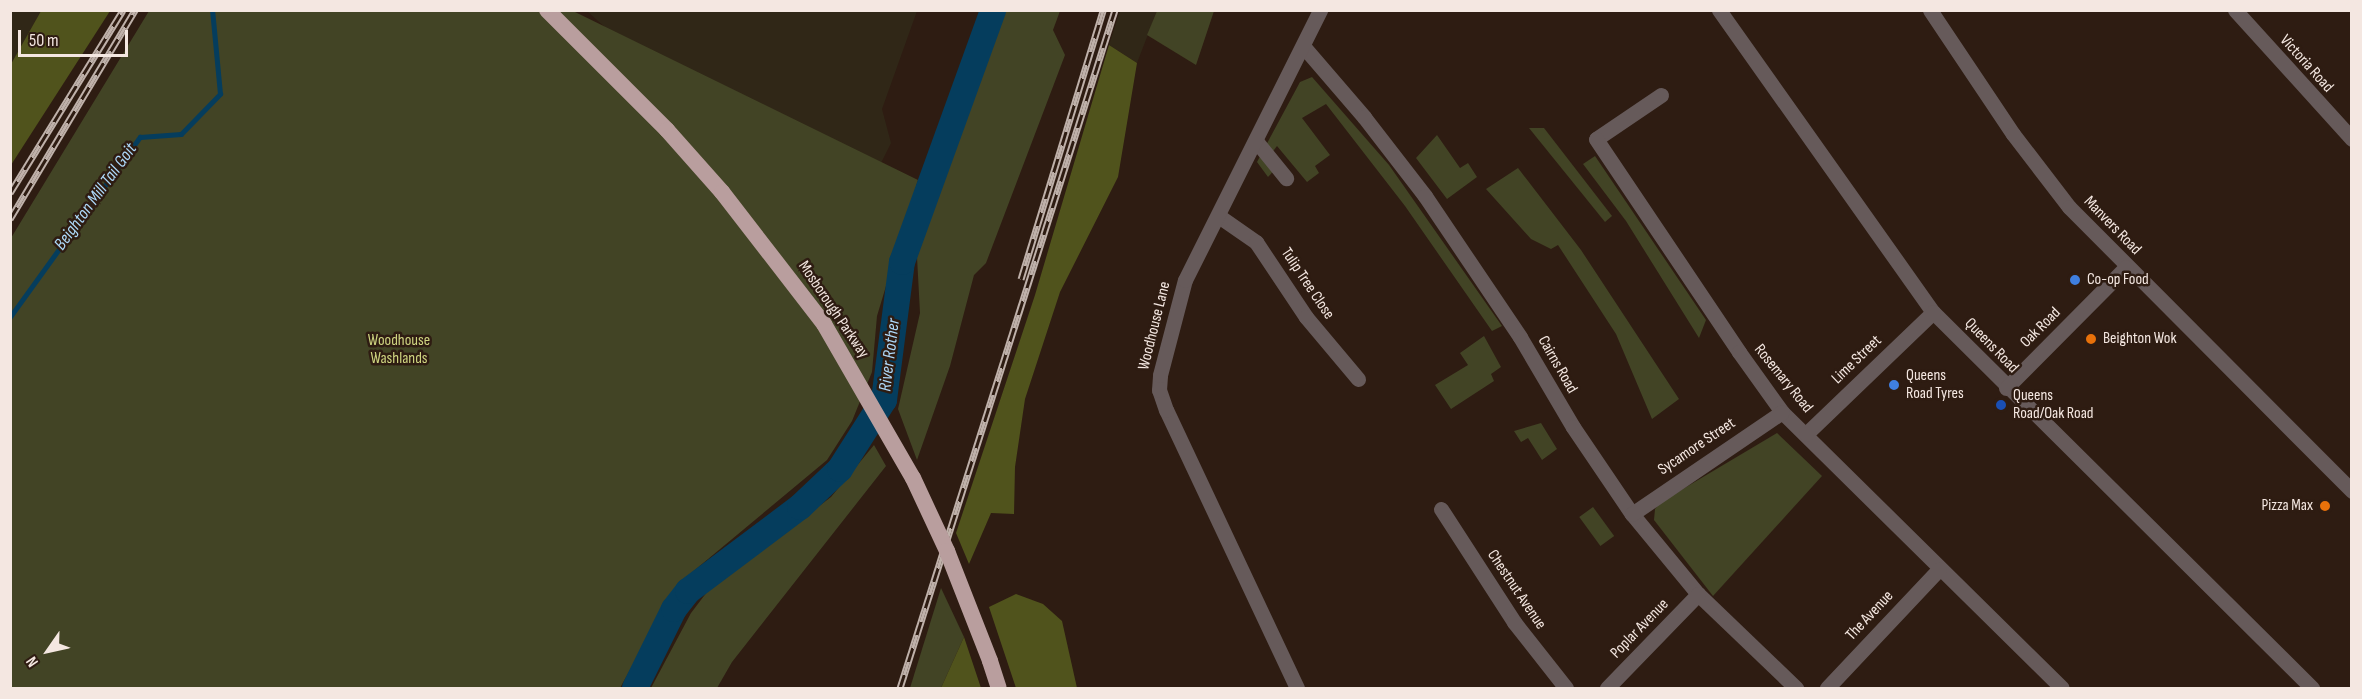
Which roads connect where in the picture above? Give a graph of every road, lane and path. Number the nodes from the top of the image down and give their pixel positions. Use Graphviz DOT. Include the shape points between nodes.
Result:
graph roads {
  1 [pos="547,10"];
  2 [pos="1320,10"];
  3 [pos="1719,10"];
  4 [pos="1930,10"];
  5 [pos="2235,10"];
  6 [pos="1303,46"];
  7 [pos="1661,95"];
  8 [pos="2352,139"];
  9 [pos="1256,141"];
  10 [pos="1286,178"];
  11 [pos="1220,217"];
  12 [pos="2126,267"];
  13 [pos="1933,312"];
  14 [pos="1358,379"];
  15 [pos="2006,388"];
  16 [pos="1782,412"];
  17 [pos="1806,434"];
  18 [pos="2352,491"];
  19 [pos="1441,509"];
  20 [pos="1632,514"];
  21 [pos="1939,569"];
  22 [pos="1698,594"];
  23 [pos="999,688"];
  24 [pos="1297,688"];
  25 [pos="1566,688"];
  26 [pos="1607,688"];
  27 [pos="1796,688"];
  28 [pos="1827,688"];
  29 [pos="2062,688"];
  30 [pos="2312,688"];
  1 -- 23 [label="highway, Mosborough Parkway, bridge" via="668,130 722,192 824,324 913,478 951,561"];
  2 -- 6 [label="street, Woodhouse Lane"];
  3 -- 13 [label="street, Queens Road"];
  4 -- 12 [label="street, Manvers Road" via="2051,185"];
  5 -- 8 [label="street, Victoria Road"];
  6 -- 9 [label="street, Woodhouse Lane"];
  6 -- 20 [label="street, Cairns Road" via="1425,196"];
  7 -- 16 [label="street, Rosemary Road" via="1596,139"];
  9 -- 10 [label="street"];
  9 -- 11 [label="street, Woodhouse Lane"];
  11 -- 14 [label="street, Tulip Tree Close" via="1256,242 1306,317"];
  11 -- 24 [label="street, Woodhouse Lane" via="1185,280 1168,336 1159,390"];
  12 -- 15 [label="street, Oak Road"];
  12 -- 18 [label="street, Manvers Road"];
  13 -- 15 [label="street, Queens Road"];
  13 -- 17 [label="street, Lime Street"];
  15 -- 30 [label="street, Queens Road"];
  16 -- 17 [label="street, Rosemary Road"];
  16 -- 20 [label="street, Sycamore Street"];
  17 -- 21 [label="street, Rosemary Road"];
  19 -- 25 [label="street, Chestnut Avenue" via="1514,622"];
  20 -- 22 [label="street, Cairns Road"];
  21 -- 28 [label="street, The Avenue"];
  21 -- 29 [label="street, Rosemary Road"];
  22 -- 26 [label="street, Poplar Avenue"];
  22 -- 27 [label="street, Cairns Road"];
}
